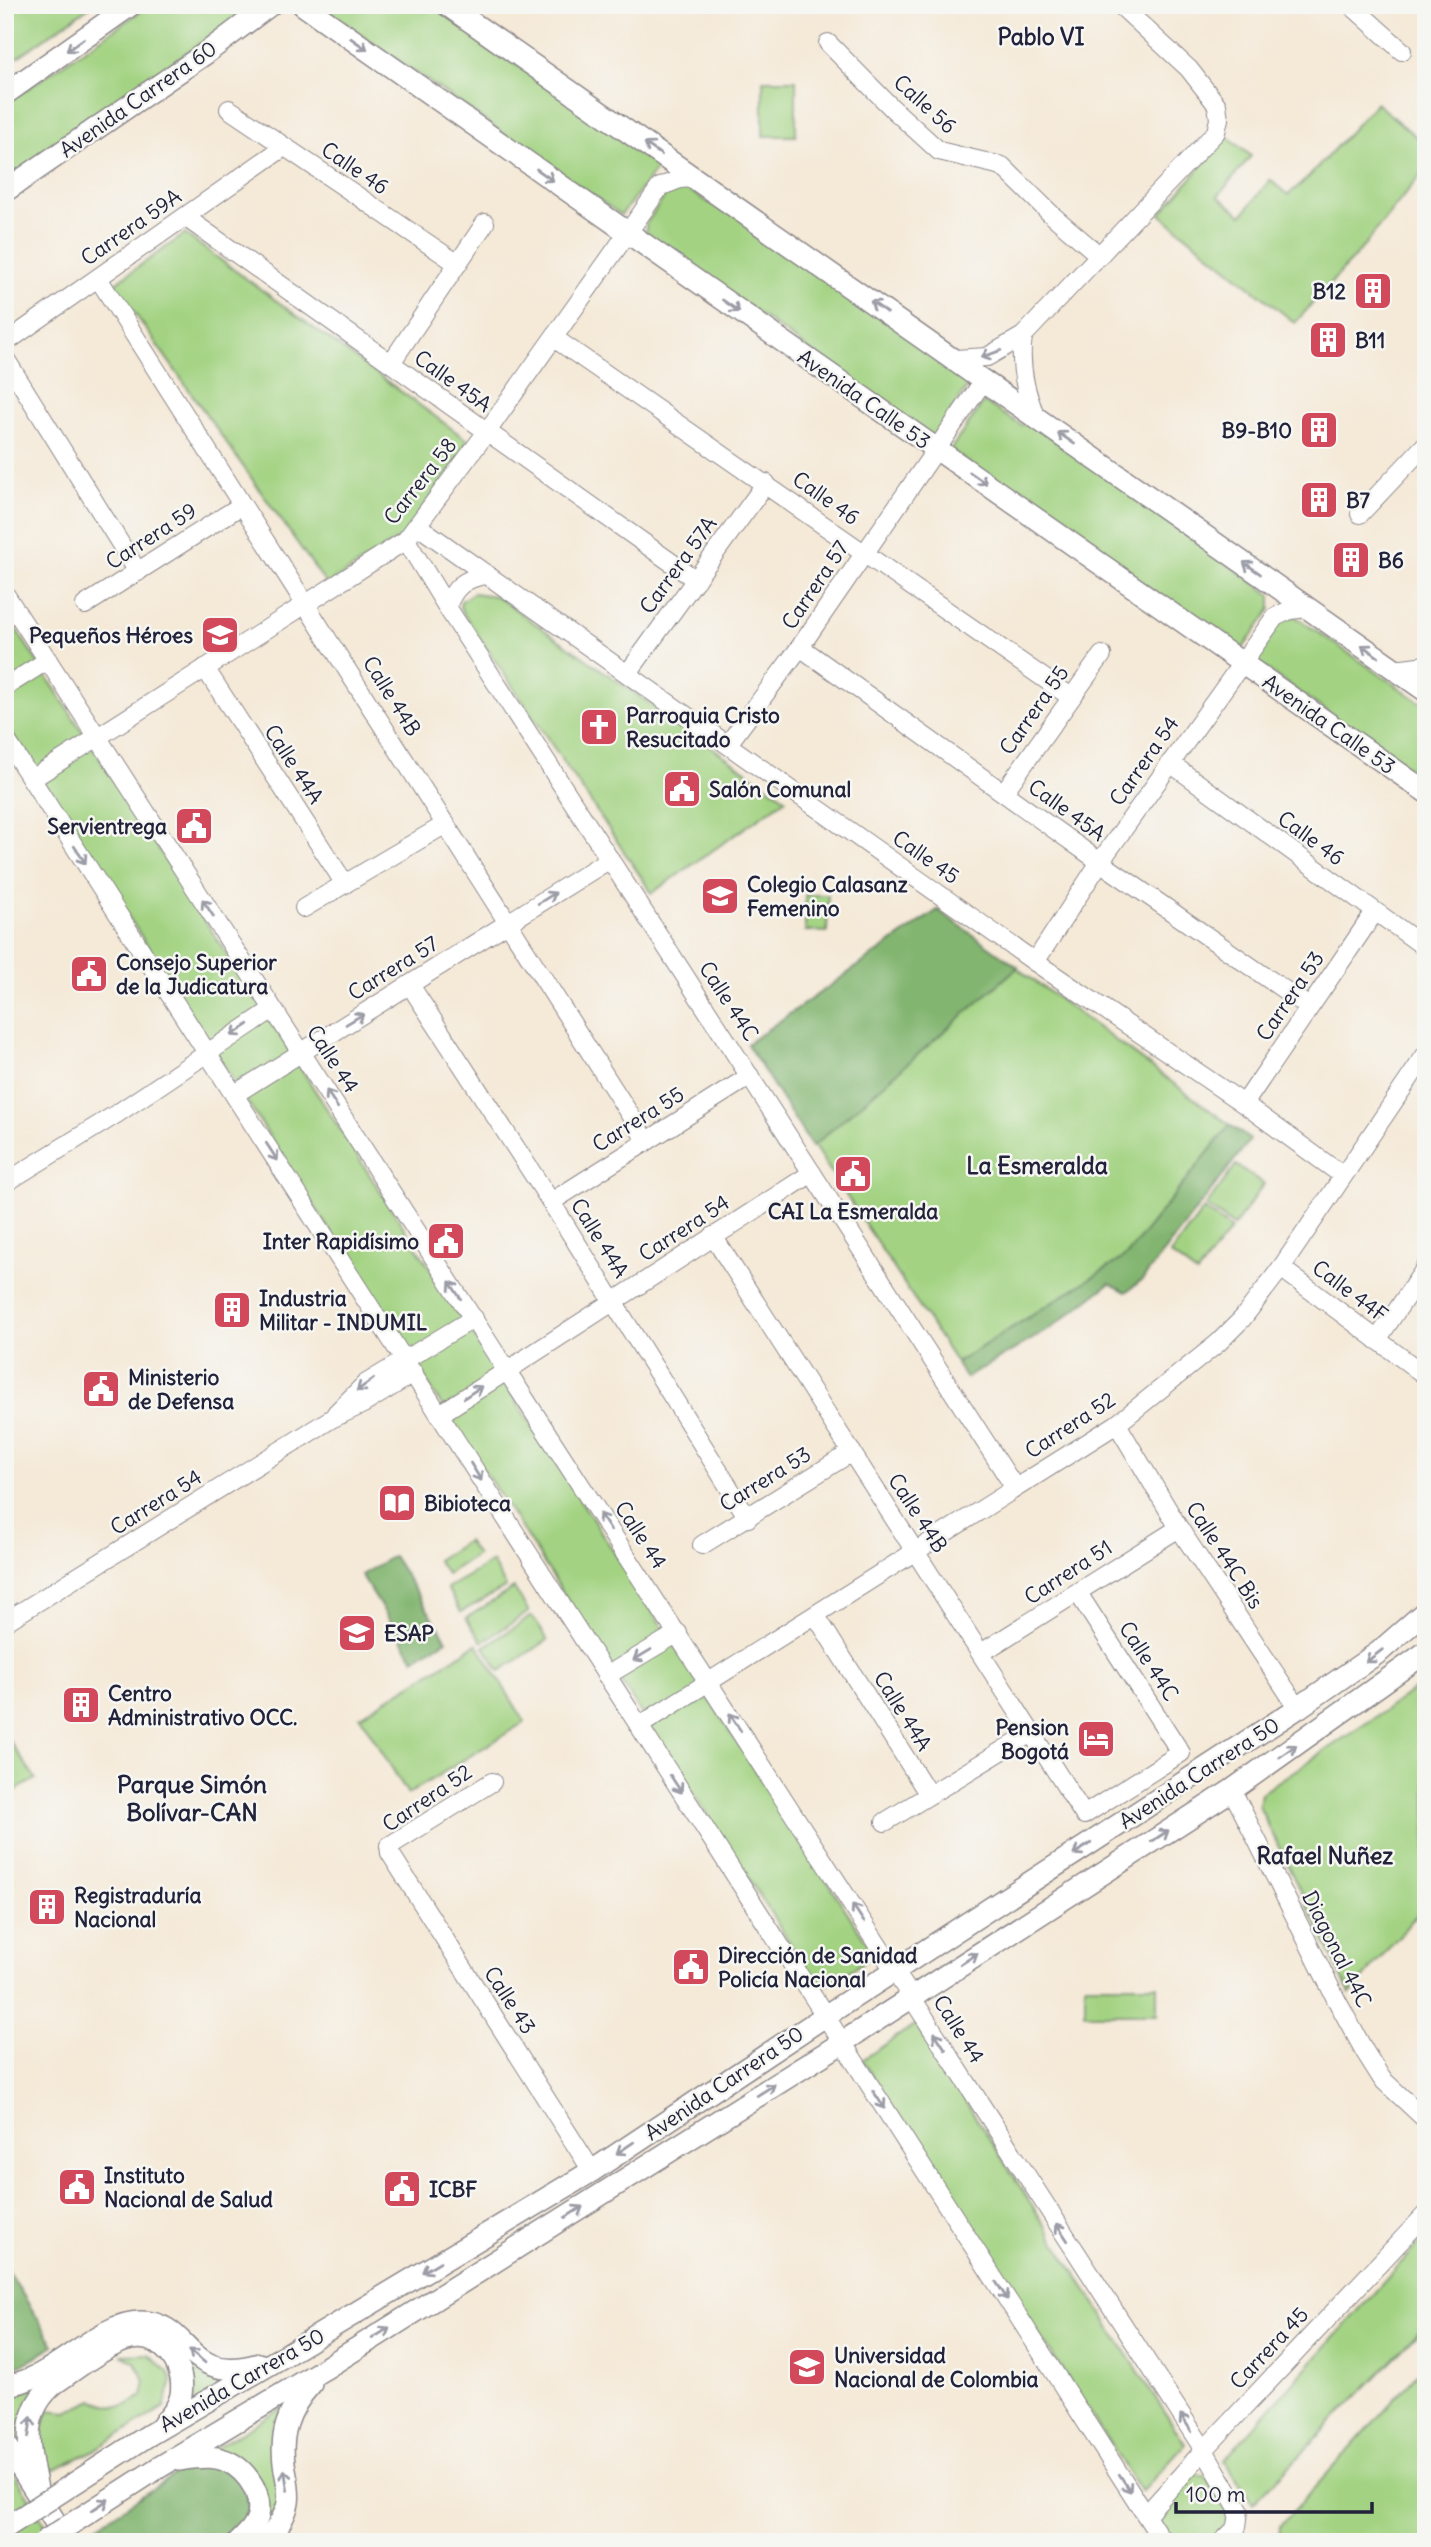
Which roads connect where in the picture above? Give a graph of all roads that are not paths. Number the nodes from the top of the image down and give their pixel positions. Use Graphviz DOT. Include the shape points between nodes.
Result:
graph roads {
  1 [pos="131,5"];
  2 [pos="270,5"];
  3 [pos="303,5"];
  4 [pos="447,5"];
  5 [pos="1120,5"];
  6 [pos="1351,5"];
  7 [pos="828,43"];
  8 [pos="1402,51"];
  9 [pos="5,94"];
  10 [pos="229,109"];
  11 [pos="284,147"];
  12 [pos="694,178"];
  13 [pos="5,191"];
  14 [pos="185,217"];
  15 [pos="485,223"];
  16 [pos="627,233"];
  17 [pos="1100,256"];
  18 [pos="458,264"];
  19 [pos="98,278"];
  20 [pos="1023,336"];
  21 [pos="554,338"];
  22 [pos="5,343"];
  23 [pos="5,358"];
  24 [pos="955,359"];
  25 [pos="391,363"];
  26 [pos="984,380"];
  27 [pos="1035,417"];
  28 [pos="486,433"];
  29 [pos="1426,444"];
  30 [pos="936,449"];
  31 [pos="765,484"];
  32 [pos="242,505"];
  33 [pos="1360,514"];
  34 [pos="412,533"];
  35 [pos="864,552"];
  36 [pos="138,572"];
  37 [pos="485,575"];
  38 [pos="696,580"];
  39 [pos="5,594"];
  40 [pos="308,604"];
  41 [pos="85,606"];
  42 [pos="447,607"];
  43 [pos="1308,608"];
  44 [pos="800,647"];
  45 [pos="1102,655"];
  46 [pos="48,660"];
  47 [pos="1242,663"];
  48 [pos="1426,665"];
  49 [pos="205,668"];
  50 [pos="1395,669"];
  51 [pos="628,673"];
  52 [pos="5,687"];
  53 [pos="1426,691"];
  54 [pos="1071,697"];
  55 [pos="5,738"];
  56 [pos="98,738"];
  57 [pos="728,744"];
  58 [pos="1170,763"];
  59 [pos="32,779"];
  60 [pos="1004,792"];
  61 [pos="1426,792"];
  62 [pos="446,824"];
  63 [pos="610,859"];
  64 [pos="1100,862"];
  65 [pos="345,884"];
  66 [pos="304,908"];
  67 [pos="1374,913"];
  68 [pos="508,923"];
  69 [pos="1426,948"];
  70 [pos="1035,962"];
  71 [pos="410,985"];
  72 [pos="1309,1007"];
  73 [pos="273,1009"];
  74 [pos="207,1052"];
  75 [pos="301,1052"];
  76 [pos="1426,1054"];
  77 [pos="750,1076"];
  78 [pos="1419,1080"];
  79 [pos="234,1094"];
  80 [pos="1244,1104"];
  81 [pos="646,1140"];
  82 [pos="812,1172"];
  83 [pos="1342,1175"];
  84 [pos="5,1183"];
  85 [pos="551,1202"];
  86 [pos="713,1236"];
  87 [pos="1426,1267"];
  88 [pos="1280,1268"];
  89 [pos="612,1301"];
  90 [pos="474,1318"];
  91 [pos="1377,1340"];
  92 [pos="410,1366"];
  93 [pos="507,1369"];
  94 [pos="1426,1376"];
  95 [pos="440,1414"];
  96 [pos="1117,1424"];
  97 [pos="852,1452"];
  98 [pos="1015,1488"];
  99 [pos="748,1518"];
  100 [pos="1179,1528"];
  101 [pos="702,1545"];
  102 [pos="916,1553"];
  103 [pos="1078,1593"];
  104 [pos="1426,1611"];
  105 [pos="816,1616"];
  106 [pos="5,1622"];
  107 [pos="678,1633"];
  108 [pos="1426,1652"];
  109 [pos="981,1653"];
  110 [pos="606,1676"];
  111 [pos="710,1683"];
  112 [pos="1298,1708"];
  113 [pos="639,1726"];
  114 [pos="1031,1732"];
  115 [pos="1181,1753"];
  116 [pos="492,1782"];
  117 [pos="1232,1790"];
  118 [pos="929,1795"];
  119 [pos="1084,1815"];
  120 [pos="885,1822"];
  121 [pos="390,1853"];
  122 [pos="895,1970"];
  123 [pos="911,1996"];
  124 [pos="825,2015"];
  125 [pos="842,2042"];
  126 [pos="1426,2120"];
  127 [pos="592,2171"];
  128 [pos="1426,2214"];
  129 [pos="284,2356"];
  130 [pos="324,2369"];
  131 [pos="5,2385"];
  132 [pos="154,2432"];
  133 [pos="5,2443"];
  134 [pos="1204,2450"];
  135 [pos="164,2465"];
  136 [pos="38,2494"];
  137 [pos="1146,2515"];
  138 [pos="5,2528"];
  139 [pos="43,2542"];
  140 [pos="68,2542"];
  141 [pos="239,2542"];
  142 [pos="266,2542"];
  143 [pos="1163,2542"];
  144 [pos="1222,2542"];
  1 -- 9 [label="main road, one-way"];
  2 -- 13 [label="main road, Avenida Carrera 60"];
  3 -- 16 [label="main road, Avenida Calle 53, one-way"];
  12 -- 4 [label="main road, one-way"];
  5 -- 17 [label="street" via="1189,69 1217,105 1219,119 1216,132"];
  6 -- 8 [label="street"];
  7 -- 17 [label="street, Calle 56" via="939,151 1002,166"];
  10 -- 11 [label="street, Calle 46"];
  11 -- 14 [label="street, Carrera 59A"];
  11 -- 18 [label="street, Calle 46"];
  12 -- 16 [label="street, Carrera 58" via="660,187"];
  24 -- 12 [label="main road, one-way"];
  14 -- 19 [label="street, Carrera 59A"];
  14 -- 25 [label="street, Calle 45A"];
  15 -- 18 [label="street"];
  16 -- 21 [label="street, Carrera 58"];
  16 -- 30 [label="main road, Avenida Calle 53, one-way"];
  17 -- 20 [label="street"];
  18 -- 25 [label="street"];
  19 -- 22 [label="street, Carrera 59A"];
  19 -- 32 [label="street, Calle 44B"];
  20 -- 24 [label="street, one-way" via="987,357"];
  20 -- 27 [label="street" via="1022,369"];
  21 -- 28 [label="street, Carrera 58"];
  21 -- 31 [label="street, Calle 46"];
  23 -- 36 [label="street"];
  24 -- 26 [label="main road"];
  25 -- 28 [label="street, Calle 45A"];
  26 -- 27 [label="main road"];
  26 -- 30 [label="street, Carrera 57"];
  43 -- 27 [label="main road, one-way"];
  28 -- 34 [label="street, Carrera 58"];
  28 -- 38 [label="street, Calle 45A"];
  29 -- 33 [label="street"];
  30 -- 35 [label="street, Carrera 57"];
  30 -- 47 [label="main road, Avenida Calle 53, one-way"];
  31 -- 35 [label="street, Calle 46"];
  31 -- 38 [label="street, Carrera 57A"];
  32 -- 36 [label="street, Carrera 59"];
  32 -- 40 [label="street, Calle 44B"];
  34 -- 37 [label="street, Calle 45"];
  34 -- 40 [label="street, Carrera 58"];
  34 -- 42 [label="street, Calle 44C"];
  35 -- 44 [label="street, Carrera 57"];
  35 -- 54 [label="street, Calle 46"];
  36 -- 41 [label="street, Carrera 59"];
  37 -- 42 [label="street" via="459,584"];
  37 -- 51 [label="street, Calle 45"];
  38 -- 51 [label="street, Carrera 57A"];
  39 -- 46 [label="street, Calle 44"];
  40 -- 49 [label="street, Carrera 58"];
  40 -- 62 [label="street, Calle 44B"];
  42 -- 63 [label="street, Calle 44C"];
  43 -- 47 [label="street, Carrera 54" via="1275,617"];
  50 -- 43 [label="main road, one-way"];
  44 -- 57 [label="street, Carrera 57"];
  44 -- 60 [label="street, Calle 45A"];
  45 -- 54 [label="street, Carrera 55"];
  46 -- 52 [label="street"];
  46 -- 56 [label="street, Calle 44"];
  47 -- 58 [label="street, Carrera 54"];
  47 -- 61 [label="main road, Avenida Calle 53"];
  48 -- 50 [label="street"];
  49 -- 56 [label="street, Carrera 58"];
  49 -- 65 [label="street, Calle 44A"];
  50 -- 53 [label="main road"];
  51 -- 57 [label="street, Calle 45"];
  54 -- 60 [label="street, Carrera 55"];
  55 -- 59 [label="street"];
  56 -- 59 [label="street, Carrera 58"];
  73 -- 56 [label="street, Calle 44, one-way"];
  57 -- 70 [label="street, Calle 45"];
  58 -- 64 [label="street, Carrera 54"];
  58 -- 67 [label="street, Calle 46"];
  59 -- 74 [label="street, one-way"];
  60 -- 64 [label="street, Calle 45A"];
  62 -- 65 [label="street"];
  62 -- 68 [label="street, Calle 44B"];
  68 -- 63 [label="street, Carrera 57, one-way"];
  63 -- 77 [label="street, Calle 44C"];
  64 -- 70 [label="street, Carrera 54"];
  64 -- 72 [label="street, Calle 45A"];
  65 -- 66 [label="street"];
  67 -- 69 [label="street, Calle 46"];
  67 -- 72 [label="street, Carrera 53"];
  68 -- 71 [label="street, Carrera 57"];
  68 -- 81 [label="street, Calle 44B"];
  70 -- 80 [label="street, Calle 45"];
  75 -- 71 [label="street, Carrera 57, one-way"];
  71 -- 85 [label="street, Calle 44A"];
  72 -- 80 [label="street, Carrera 53"];
  73 -- 74 [label="street, one-way"];
  73 -- 75 [label="street, Calle 44"];
  74 -- 79 [label="street"];
  74 -- 84 [label="street"];
  75 -- 79 [label="street, Carrera 57"];
  90 -- 75 [label="street, Calle 44, one-way"];
  76 -- 78 [label="street, Carrera 52"];
  77 -- 81 [label="street, Carrera 55"];
  77 -- 82 [label="street, Calle 44C"];
  78 -- 83 [label="street, Carrera 52"];
  79 -- 92 [label="street, one-way"];
  80 -- 83 [label="street, Calle 45"];
  81 -- 85 [label="street, Carrera 55"];
  82 -- 86 [label="street, Carrera 54"];
  82 -- 98 [label="street, Calle 44C"];
  83 -- 88 [label="street, Carrera 52"];
  85 -- 89 [label="street, Calle 44A"];
  86 -- 89 [label="street, Carrera 54"];
  86 -- 97 [label="street, Calle 44B"];
  87 -- 91 [label="street"];
  88 -- 91 [label="street, Calle 44F"];
  88 -- 96 [label="street, Carrera 52" via="1219,1343"];
  89 -- 93 [label="street, Carrera 54"];
  89 -- 99 [label="street, Calle 44A"];
  90 -- 92 [label="street, Carrera 54"];
  90 -- 93 [label="street, Calle 44"];
  91 -- 94 [label="street, Calle 44F"];
  92 -- 95 [label="street"];
  92 -- 106 [label="street, Carrera 54" via="365,1384 331,1419"];
  95 -- 93 [label="street, Carrera 54, one-way"];
  107 -- 93 [label="street, Calle 44, one-way"];
  95 -- 110 [label="street, one-way"];
  96 -- 98 [label="street, Carrera 52"];
  96 -- 100 [label="street, Calle 44C Bis"];
  97 -- 99 [label="street, Carrera 53"];
  97 -- 102 [label="street, Calle 44B"];
  98 -- 102 [label="street, Carrera 52"];
  99 -- 101 [label="street, Carrera 53"];
  100 -- 103 [label="street, Carrera 51"];
  100 -- 112 [label="street, Calle 44C Bis"];
  102 -- 105 [label="street, Carrera 52"];
  102 -- 109 [label="street, Calle 44B"];
  103 -- 109 [label="street, Carrera 51"];
  103 -- 115 [label="street, Calle 44C"];
  104 -- 112 [label="main road, Avenida Carrera 50, one-way" via="1379,1652"];
  105 -- 111 [label="street, Carrera 52"];
  105 -- 118 [label="street, Calle 44A"];
  107 -- 110 [label="street, one-way"];
  107 -- 111 [label="street, Calle 44"];
  117 -- 108 [label="main road, Avenida Carrera 50, one-way"];
  109 -- 114 [label="street, Calle 44B"];
  110 -- 113 [label="street"];
  111 -- 113 [label="street, Carrera 52"];
  122 -- 111 [label="street, Calle 44, one-way"];
  112 -- 122 [label="main road, Avenida Carrera 50, one-way"];
  113 -- 124 [label="street, one-way"];
  114 -- 118 [label="street"];
  114 -- 119 [label="street, Calle 44B"];
  115 -- 119 [label="street, Avenida Carrera 50"];
  116 -- 121 [label="street, Carrera 52" via="389,1846"];
  123 -- 117 [label="main road, Avenida Carrera 50, one-way"];
  117 -- 126 [label="street, Diagonal 44C" via="1365,2052 1382,2079"];
  118 -- 120 [label="street"];
  121 -- 127 [label="street, Calle 43"];
  122 -- 123 [label="street, Calle 44"];
  122 -- 124 [label="main road, Avenida Carrera 50"];
  123 -- 125 [label="main road, Avenida Carrera 50"];
  134 -- 123 [label="street, Calle 44, one-way"];
  124 -- 125 [label="street"];
  124 -- 127 [label="main road, Avenida Carrera 50, one-way"];
  130 -- 125 [label="main road, Avenida Carrera 50, one-way"];
  125 -- 137 [label="street, one-way"];
  127 -- 129 [label="main road, Avenida Carrera 50, one-way"];
  128 -- 134 [label="street, Carrera 45"];
  129 -- 131 [label="main road, one-way" via="241,2369 219,2369 163,2327 136,2322 111,2330 31,2379"];
  129 -- 132 [label="main road, Avenida Carrera 50"];
  130 -- 135 [label="main road, Avenida Carrera 50"];
  142 -- 130 [label="main road, one-way" via="288,2500 282,2453 288,2415"];
  136 -- 132 [label="main road, one-way" via="28,2438 36,2404 55,2383 118,2343 147,2339 166,2348 174,2358 181,2395 174,2413"];
  132 -- 138 [label="main road, Avenida Carrera 50, bridge"];
  133 -- 136 [label="main road"];
  134 -- 137 [label="street, Carrera 45"];
  134 -- 144 [label="street, Calle 44" via="1239,2510 1237,2527"];
  139 -- 135 [label="main road, Avenida Carrera 50, one-way, bridge"];
  135 -- 141 [label="main road" via="201,2457 219,2459 246,2475 256,2493 258,2516"];
  136 -- 140 [label="main road"];
  137 -- 143 [label="street"];
}
